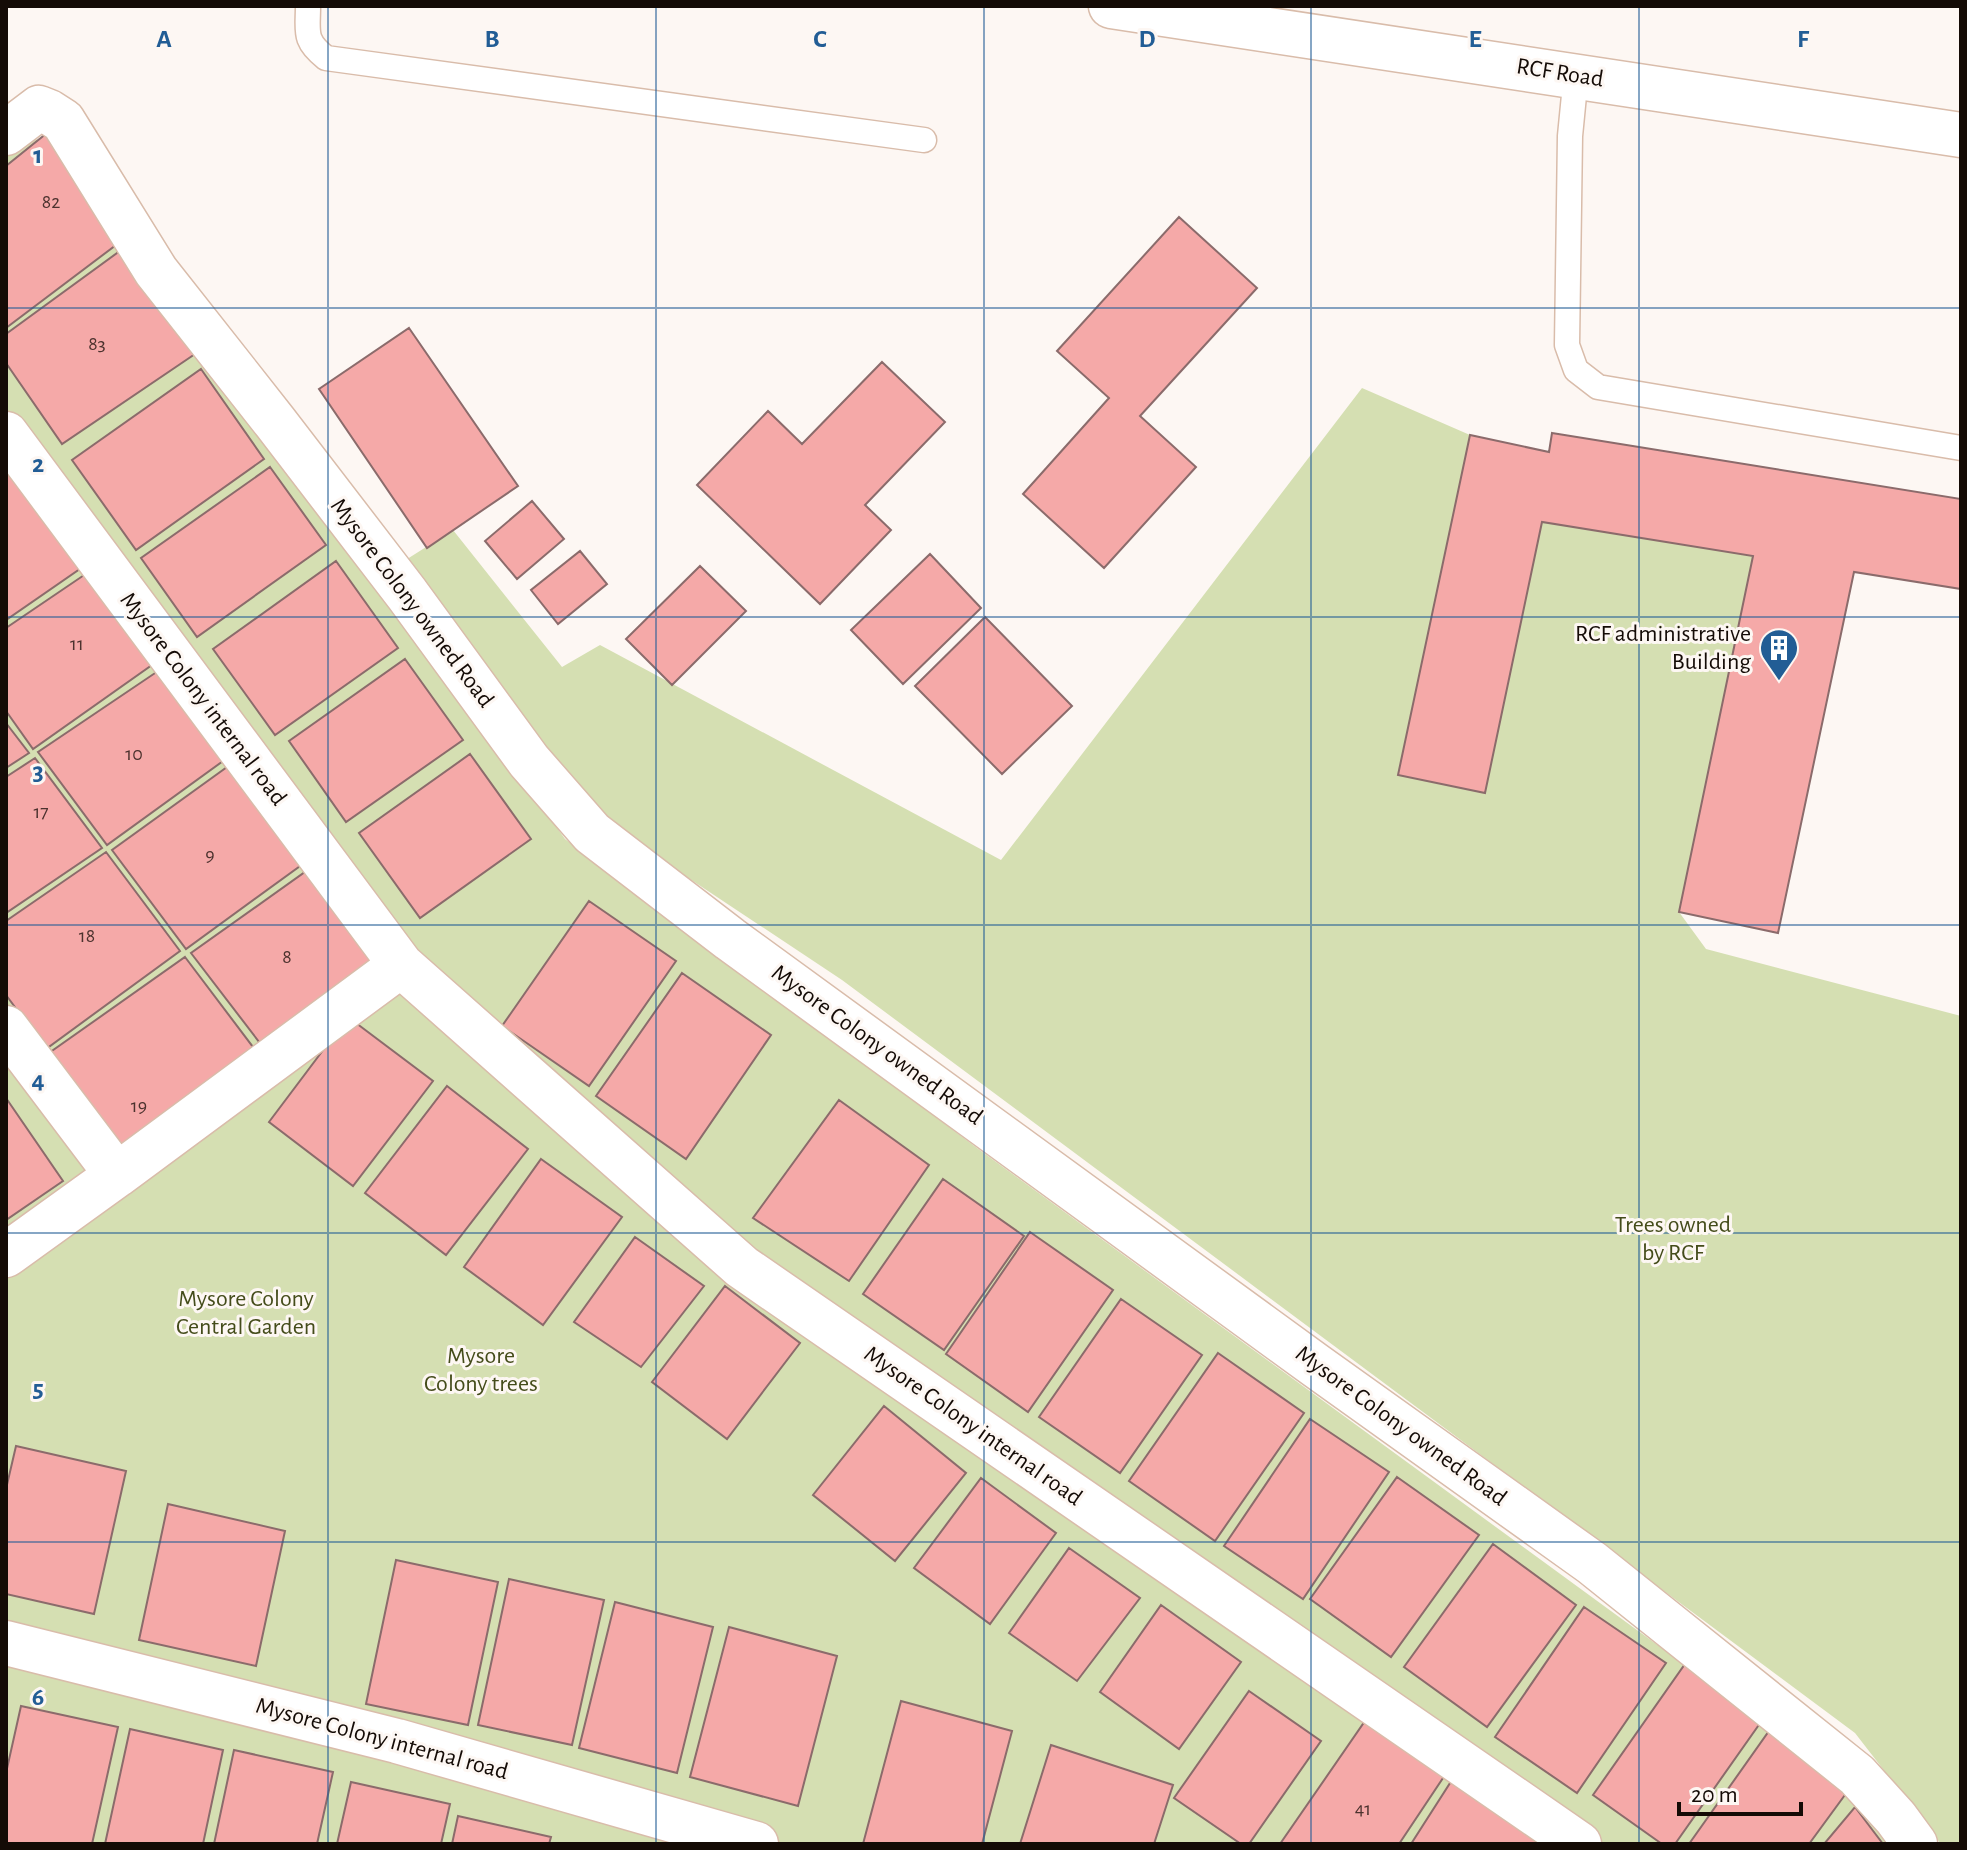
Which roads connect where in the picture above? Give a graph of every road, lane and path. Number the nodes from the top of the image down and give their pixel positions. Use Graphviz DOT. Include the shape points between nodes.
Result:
graph roads {
  1 [pos="308,6"];
  2 [pos="1111,6"];
  3 [pos="1576,75"];
  4 [pos="6,133"];
  5 [pos="1961,135"];
  6 [pos="924,140"];
  7 [pos="6,434"];
  8 [pos="1961,448"];
  9 [pos="401,965"];
  10 [pos="6,1028"];
  11 [pos="117,1175"];
  12 [pos="6,1255"];
  13 [pos="6,1643"];
  14 [pos="756,1844"];
  15 [pos="1579,1844"];
  16 [pos="1915,1844"];
  1 -- 6 [label="lane" via="308,36 326,58"];
  2 -- 3 [label="street, RCF Road"];
  3 -- 5 [label="street, RCF Road"];
  3 -- 8 [label="lane" via="1567,345 1576,370 1598,387"];
  4 -- 16 [label="street, Mysore Colony owned Road" via="39,108 63,121 156,271 529,761 592,833 743,949 1592,1563 1857,1775"];
  7 -- 9 [label="street, Mysore Colony internal road"];
  9 -- 11 [label="street"];
  9 -- 15 [label="street, Mysore Colony internal road" via="742,1267"];
  10 -- 11 [label="street"];
  11 -- 12 [label="street"];
  13 -- 14 [label="street, Mysore Colony internal road" via="397,1741"];
}
